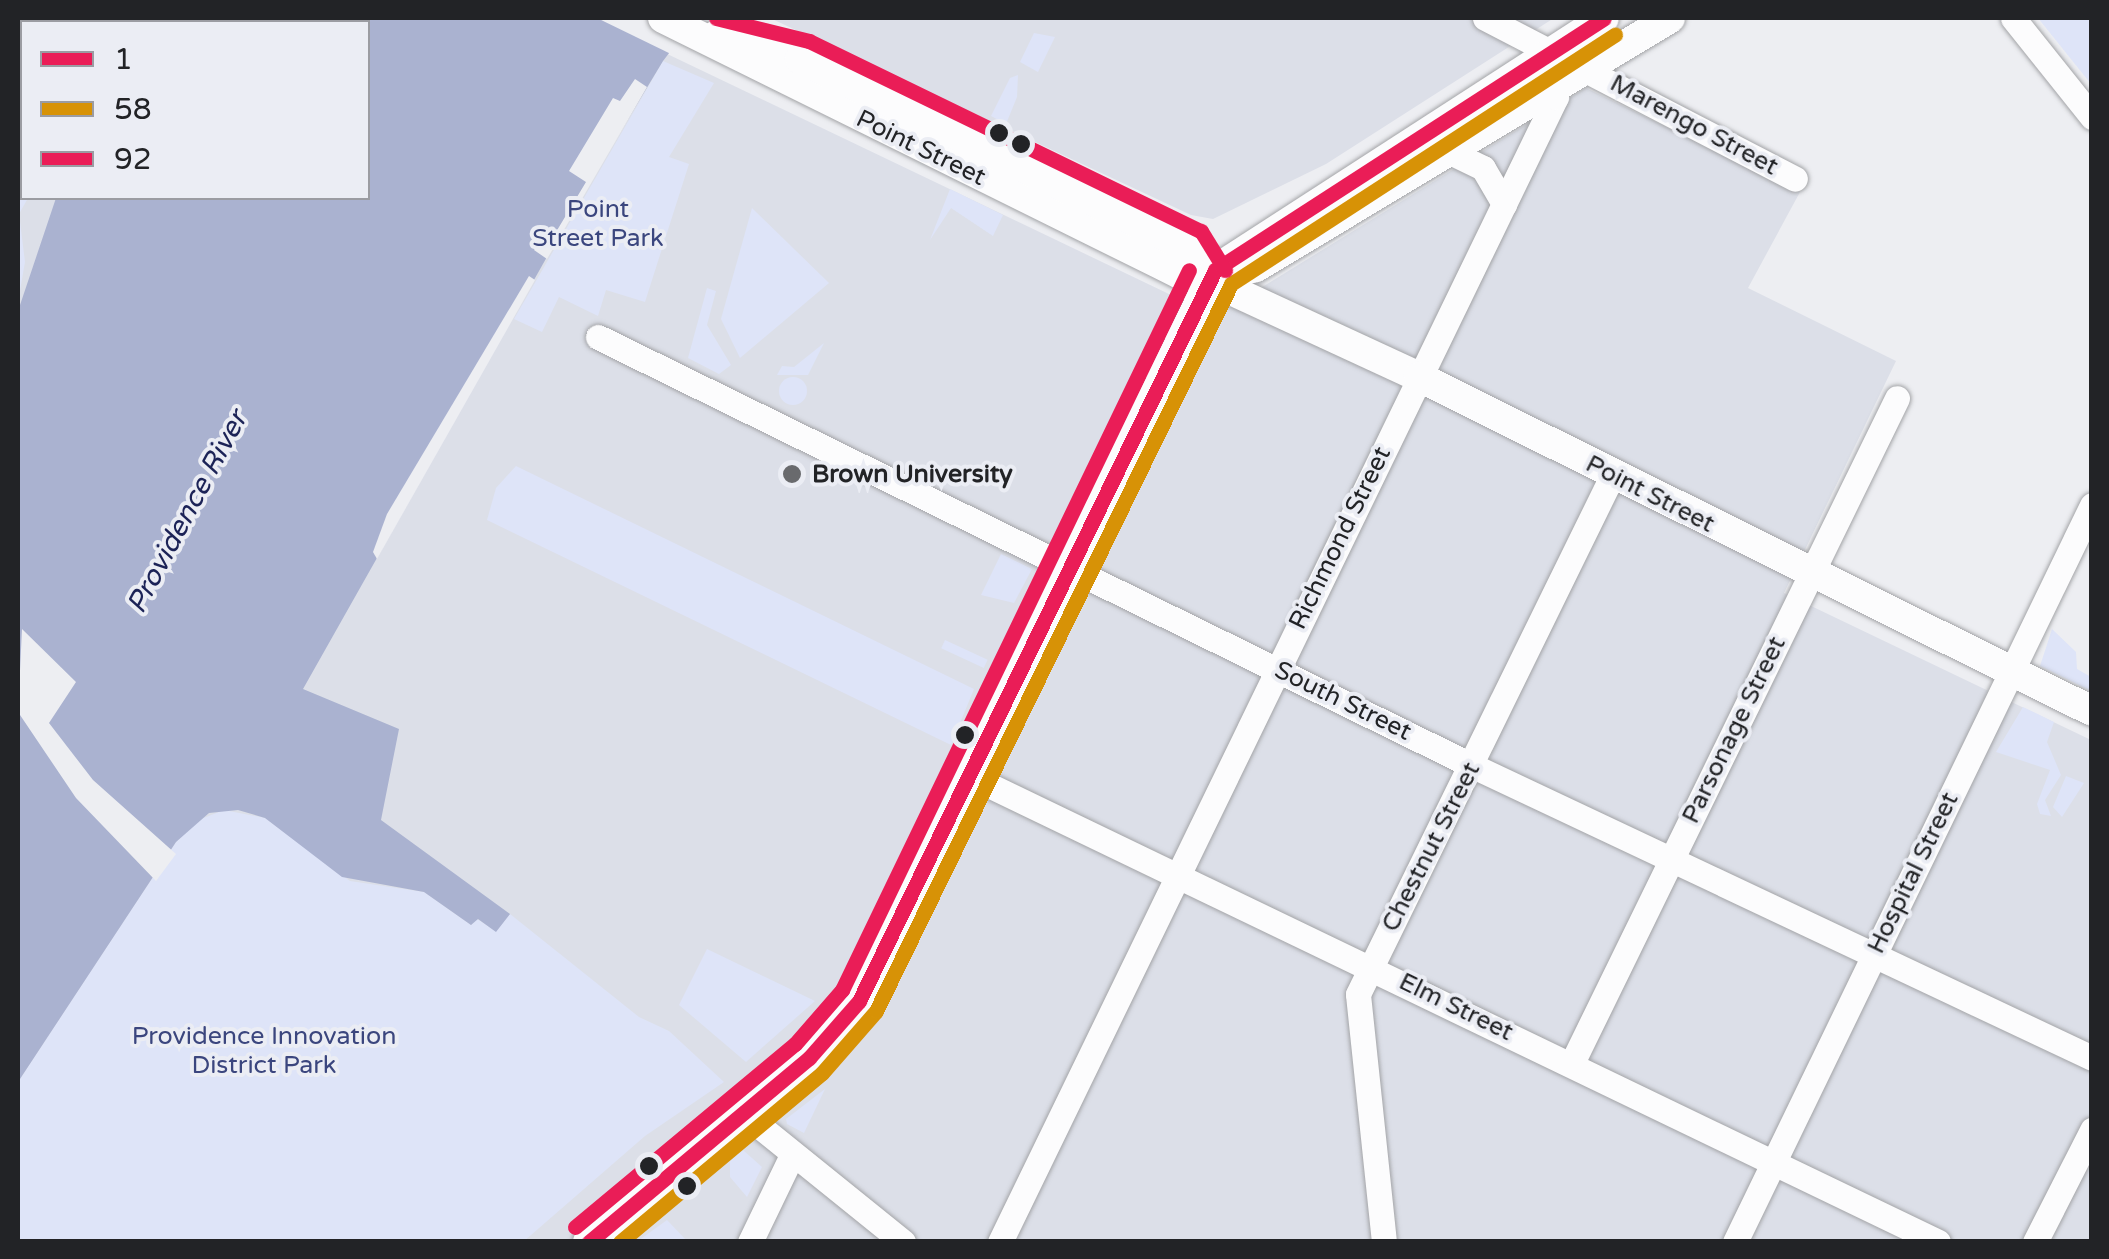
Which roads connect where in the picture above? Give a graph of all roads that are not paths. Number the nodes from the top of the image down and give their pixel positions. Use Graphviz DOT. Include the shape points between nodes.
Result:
graph roads {
  1 [pos="663,18"];
  2 [pos="1484,18"];
  3 [pos="1604,18"];
  4 [pos="1670,18"];
  5 [pos="2013,18"];
  6 [pos="1550,50"];
  7 [pos="1586,68"];
  8 [pos="1559,84"];
  9 [pos="2092,117"];
  10 [pos="1448,151"];
  11 [pos="1795,179"];
  12 [pos="1504,204"];
  13 [pos="1207,280"];
  14 [pos="598,337"];
  15 [pos="1419,377"];
  16 [pos="1897,398"];
  17 [pos="1612,476"];
  18 [pos="2092,505"];
  19 [pos="1068,567"];
  20 [pos="1810,574"];
  21 [pos="1276,668"];
  22 [pos="2011,670"];
  23 [pos="2092,711"];
  24 [pos="1473,766"];
  25 [pos="972,777"];
  26 [pos="1673,856"];
  27 [pos="1175,874"];
  28 [pos="1876,951"];
  29 [pos="1371,967"];
  30 [pos="2092,1058"];
  31 [pos="1572,1064"];
  32 [pos="742,1112"];
  33 [pos="2092,1130"];
  34 [pos="792,1154"];
  35 [pos="1775,1164"];
  36 [pos="588,1242"];
  37 [pos="750,1242"];
  38 [pos="904,1242"];
  39 [pos="1000,1242"];
  40 [pos="1384,1242"];
  41 [pos="1735,1242"];
  42 [pos="1938,1242"];
  43 [pos="2035,1242"];
  1 -- 13 [label="main road, Point Street" via="692,32 800,58 1192,249"];
  2 -- 6 [label="street, Marengo Street"];
  3 -- 6 [label="main road"];
  4 -- 7 [label="main road"];
  5 -- 9 [label="street"];
  6 -- 7 [label="street, Marengo Street"];
  6 -- 8 [label="street"];
  6 -- 13 [label="main road" via="1435,130 1240,248"];
  7 -- 8 [label="main road"];
  7 -- 11 [label="street, Marengo Street"];
  8 -- 10 [label="main road"];
  8 -- 12 [label="street, Richmond Street"];
  10 -- 12 [label="street" via="1483,168"];
  10 -- 13 [label="main road" via="1256,267"];
  12 -- 15 [label="street, Richmond Street"];
  13 -- 15 [label="main road, Point Street"];
  13 -- 19 [label="main road"];
  14 -- 19 [label="street, South Street"];
  15 -- 17 [label="main road, Point Street"];
  15 -- 21 [label="street, Richmond Street"];
  16 -- 20 [label="street, Parsonage Street"];
  17 -- 20 [label="main road, Point Street"];
  17 -- 24 [label="street, Chestnut Street"];
  18 -- 22 [label="street, Hospital Street"];
  19 -- 21 [label="street, South Street"];
  19 -- 25 [label="main road"];
  20 -- 22 [label="main road, Point Street"];
  20 -- 26 [label="street, Parsonage Street"];
  21 -- 24 [label="street, South Street"];
  21 -- 27 [label="street, Richmond Street"];
  22 -- 23 [label="main road, Point Street"];
  22 -- 28 [label="street, Hospital Street"];
  24 -- 26 [label="street, South Street"];
  24 -- 29 [label="street, Chestnut Street"];
  25 -- 27 [label="street, Elm Street"];
  25 -- 32 [label="main road" via="859,1001 808,1058"];
  26 -- 28 [label="street, South Street"];
  26 -- 31 [label="street, Parsonage Street"];
  27 -- 29 [label="street, Elm Street"];
  27 -- 39 [label="street, Richmond Street"];
  28 -- 30 [label="street, South Street"];
  28 -- 35 [label="street, Hospital Street"];
  29 -- 31 [label="street, Elm Street"];
  29 -- 40 [label="street, Chestnut Street" via="1358,994"];
  31 -- 35 [label="street, Elm Street"];
  32 -- 34 [label="street"];
  32 -- 36 [label="main road"];
  33 -- 43 [label="street"];
  34 -- 37 [label="street"];
  34 -- 38 [label="street"];
  35 -- 41 [label="street, Hospital Street"];
  35 -- 42 [label="street, Elm Street"];
}
